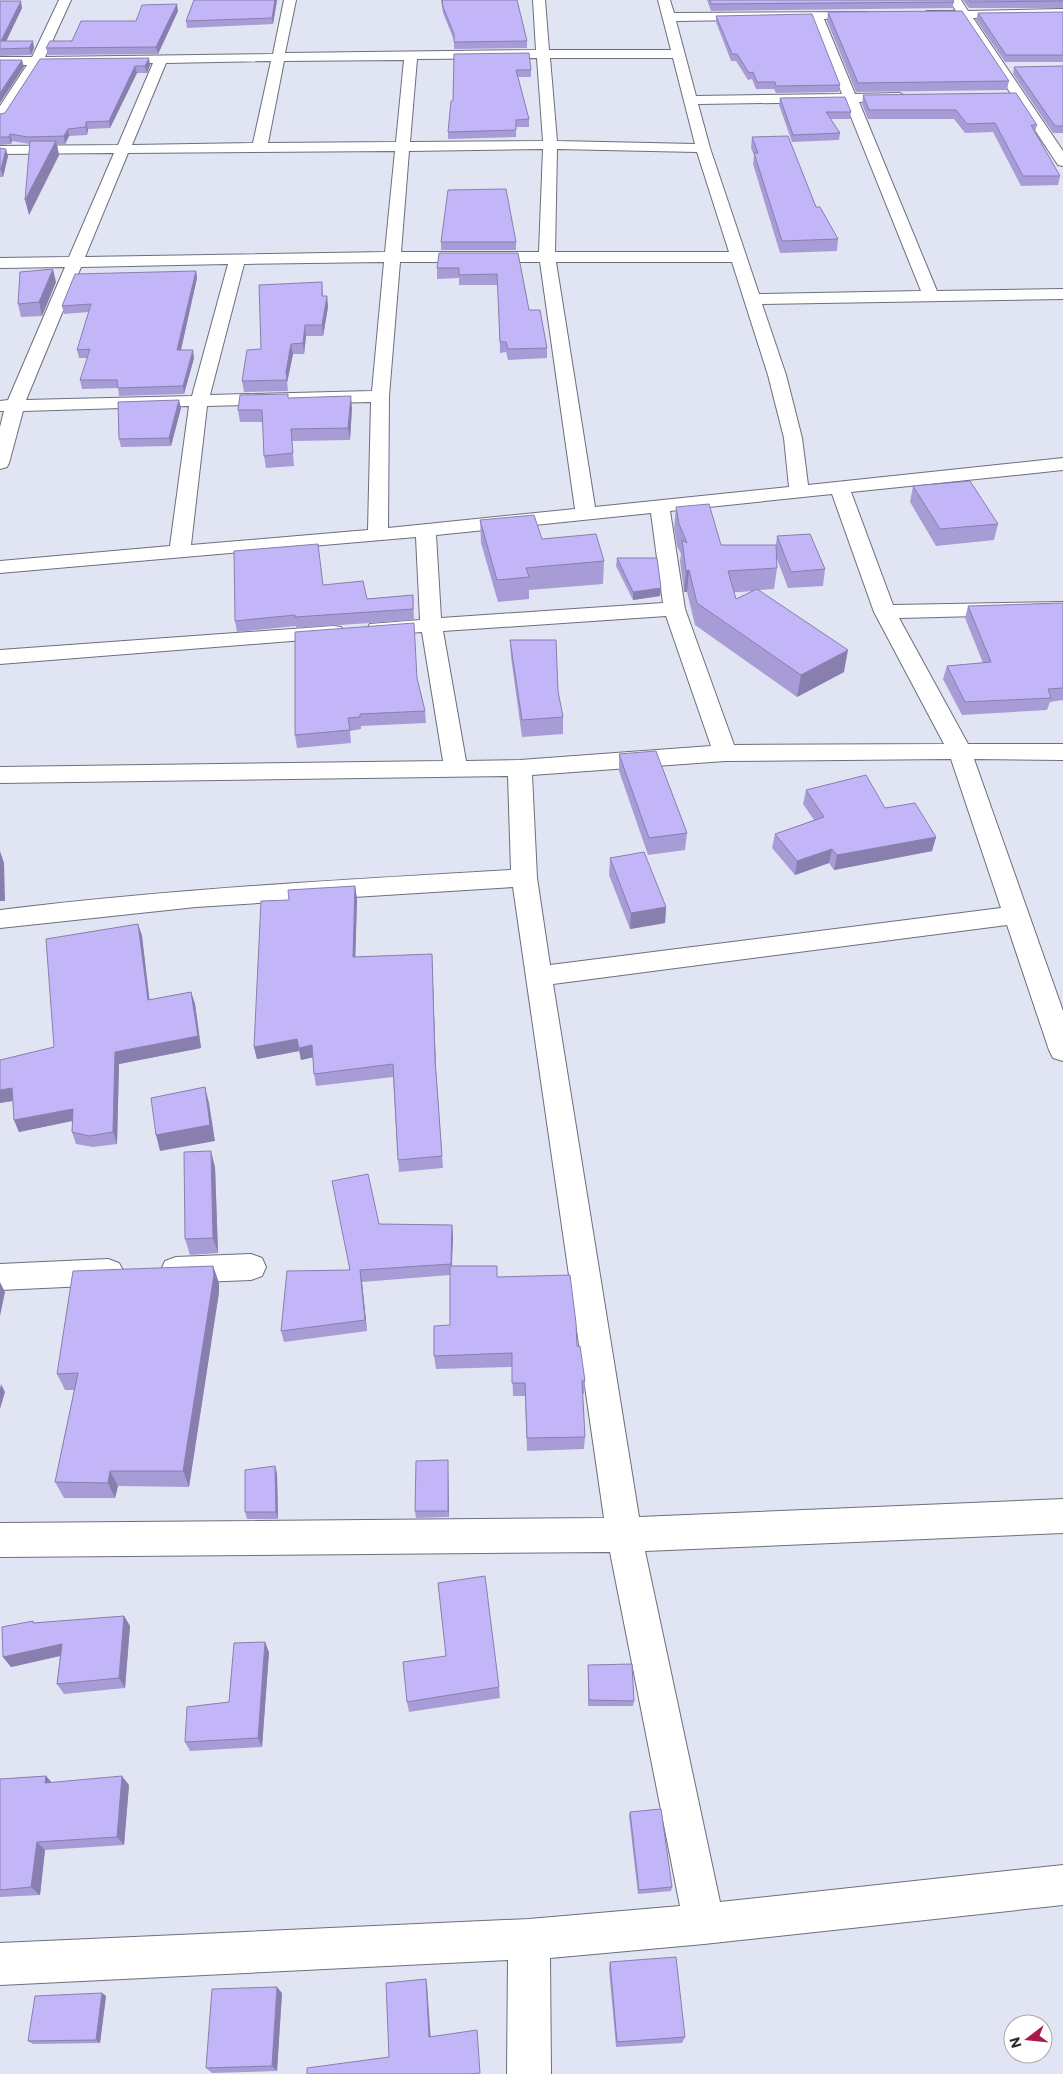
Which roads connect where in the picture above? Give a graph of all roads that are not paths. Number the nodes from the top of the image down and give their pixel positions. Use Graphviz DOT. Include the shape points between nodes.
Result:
graph roads {
  1 [pos="65,0"];
  2 [pos="290,0"];
  3 [pos="539,0"];
  4 [pos="664,0"];
  5 [pos="955,0"];
  6 [pos="1063,13"];
  7 [pos="965,14"];
  8 [pos="876,15"];
  9 [pos="916,15"];
  10 [pos="817,16"];
  11 [pos="669,17"];
  12 [pos="544,54"];
  13 [pos="678,54"];
  14 [pos="411,56"];
  15 [pos="278,58"];
  16 [pos="161,59"];
  17 [pos="0,61"];
  18 [pos="36,61"];
  19 [pos="1000,68"];
  20 [pos="1018,68"];
  21 [pos="999,96"];
  22 [pos="1019,96"];
  23 [pos="910,97"];
  24 [pos="851,98"];
  25 [pos="690,100"];
  26 [pos="0,116"];
  27 [pos="1040,127"];
  28 [pos="1055,127"];
  29 [pos="403,145"];
  30 [pos="550,145"];
  31 [pos="260,146"];
  32 [pos="122,148"];
  33 [pos="704,148"];
  34 [pos="0,150"];
  35 [pos="1063,162"];
  36 [pos="547,256"];
  37 [pos="392,257"];
  38 [pos="738,257"];
  39 [pos="236,260"];
  40 [pos="76,262"];
  41 [pos="0,263"];
  42 [pos="1063,294"];
  43 [pos="931,296"];
  44 [pos="752,299"];
  45 [pos="380,396"];
  46 [pos="199,401"];
  47 [pos="8,405"];
  48 [pos="0,463"];
  49 [pos="1063,464"];
  50 [pos="840,488"];
  51 [pos="799,491"];
  52 [pos="660,507"];
  53 [pos="586,514"];
  54 [pos="426,530"];
  55 [pos="378,535"];
  56 [pos="180,551"];
  57 [pos="0,567"];
  58 [pos="674,608"];
  59 [pos="1063,608"];
  60 [pos="885,612"];
  61 [pos="432,625"];
  62 [pos="0,657"];
  63 [pos="960,751"];
  64 [pos="1063,752"];
  65 [pos="725,753"];
  66 [pos="456,768"];
  67 [pos="520,768"];
  68 [pos="0,775"];
  69 [pos="524,878"];
  70 [pos="1016,915"];
  71 [pos="0,919"];
  72 [pos="539,976"];
  73 [pos="1063,1050"];
  74 [pos="251,1267"];
  75 [pos="0,1277"];
  76 [pos="1063,1516"];
  77 [pos="624,1535"];
  78 [pos="0,1540"];
  79 [pos="1063,1885"];
  80 [pos="704,1924"];
  81 [pos="529,1939"];
  82 [pos="0,1964"];
  83 [pos="529,2074"];
  1 -- 18 [label="street"];
  2 -- 15 [label="street"];
  3 -- 12 [label="street"];
  4 -- 11 [label="street"];
  5 -- 7 [label="street"];
  6 -- 7 [label="street"];
  7 -- 9 [label="street"];
  7 -- 19 [label="street"];
  8 -- 10 [label="street"];
  10 -- 11 [label="street"];
  10 -- 24 [label="street"];
  11 -- 13 [label="street"];
  12 -- 13 [label="street"];
  12 -- 14 [label="street"];
  12 -- 30 [label="street"];
  13 -- 25 [label="street"];
  14 -- 15 [label="street"];
  14 -- 29 [label="street"];
  15 -- 16 [label="street"];
  15 -- 31 [label="street"];
  16 -- 18 [label="street"];
  16 -- 32 [label="street"];
  17 -- 18 [label="street"];
  18 -- 26 [label="street"];
  19 -- 20 [label="street"];
  19 -- 22 [label="street"];
  21 -- 22 [label="street"];
  22 -- 27 [label="street"];
  23 -- 24 [label="street"];
  24 -- 25 [label="street"];
  24 -- 43 [label="street"];
  25 -- 33 [label="street"];
  27 -- 28 [label="street"];
  27 -- 35 [label="street"];
  29 -- 30 [label="street"];
  29 -- 31 [label="street"];
  29 -- 37 [label="street"];
  30 -- 33 [label="street"];
  30 -- 36 [label="street"];
  31 -- 32 [label="street"];
  32 -- 34 [label="street"];
  32 -- 40 [label="street"];
  33 -- 38 [label="street"];
  36 -- 37 [label="street"];
  36 -- 38 [label="street"];
  36 -- 53 [label="street"];
  37 -- 39 [label="street"];
  37 -- 45 [label="street"];
  38 -- 44 [label="street"];
  39 -- 40 [label="street"];
  39 -- 46 [label="street"];
  40 -- 41 [label="street"];
  40 -- 47 [label="street"];
  42 -- 43 [label="street"];
  43 -- 44 [label="street"];
  44 -- 51 [label="street" via="793,438"];
  45 -- 46 [label="street"];
  45 -- 55 [label="street"];
  46 -- 47 [label="street"];
  46 -- 56 [label="street"];
  47 -- 48 [label="street"];
  49 -- 50 [label="street"];
  50 -- 51 [label="street"];
  50 -- 60 [label="street"];
  51 -- 52 [label="street"];
  52 -- 53 [label="street"];
  52 -- 58 [label="street"];
  53 -- 54 [label="street"];
  54 -- 55 [label="street"];
  54 -- 61 [label="street"];
  55 -- 56 [label="street"];
  56 -- 57 [label="street"];
  58 -- 61 [label="street"];
  58 -- 65 [label="street"];
  59 -- 60 [label="street"];
  60 -- 63 [label="street"];
  61 -- 62 [label="street"];
  61 -- 66 [label="street"];
  63 -- 64 [label="street"];
  63 -- 65 [label="street"];
  63 -- 70 [label="street"];
  65 -- 67 [label="street"];
  66 -- 67 [label="street"];
  66 -- 68 [label="street"];
  67 -- 69 [label="street"];
  69 -- 71 [label="street" via="139,903"];
  69 -- 72 [label="street"];
  70 -- 72 [label="street"];
  70 -- 73 [label="street"];
  72 -- 77 [label="street"];
  74 -- 75 [label="street"];
  76 -- 77 [label="street"];
  77 -- 78 [label="street"];
  77 -- 80 [label="street"];
  79 -- 80 [label="street"];
  80 -- 81 [label="street"];
  81 -- 82 [label="street"];
  81 -- 83 [label="street"];
}
